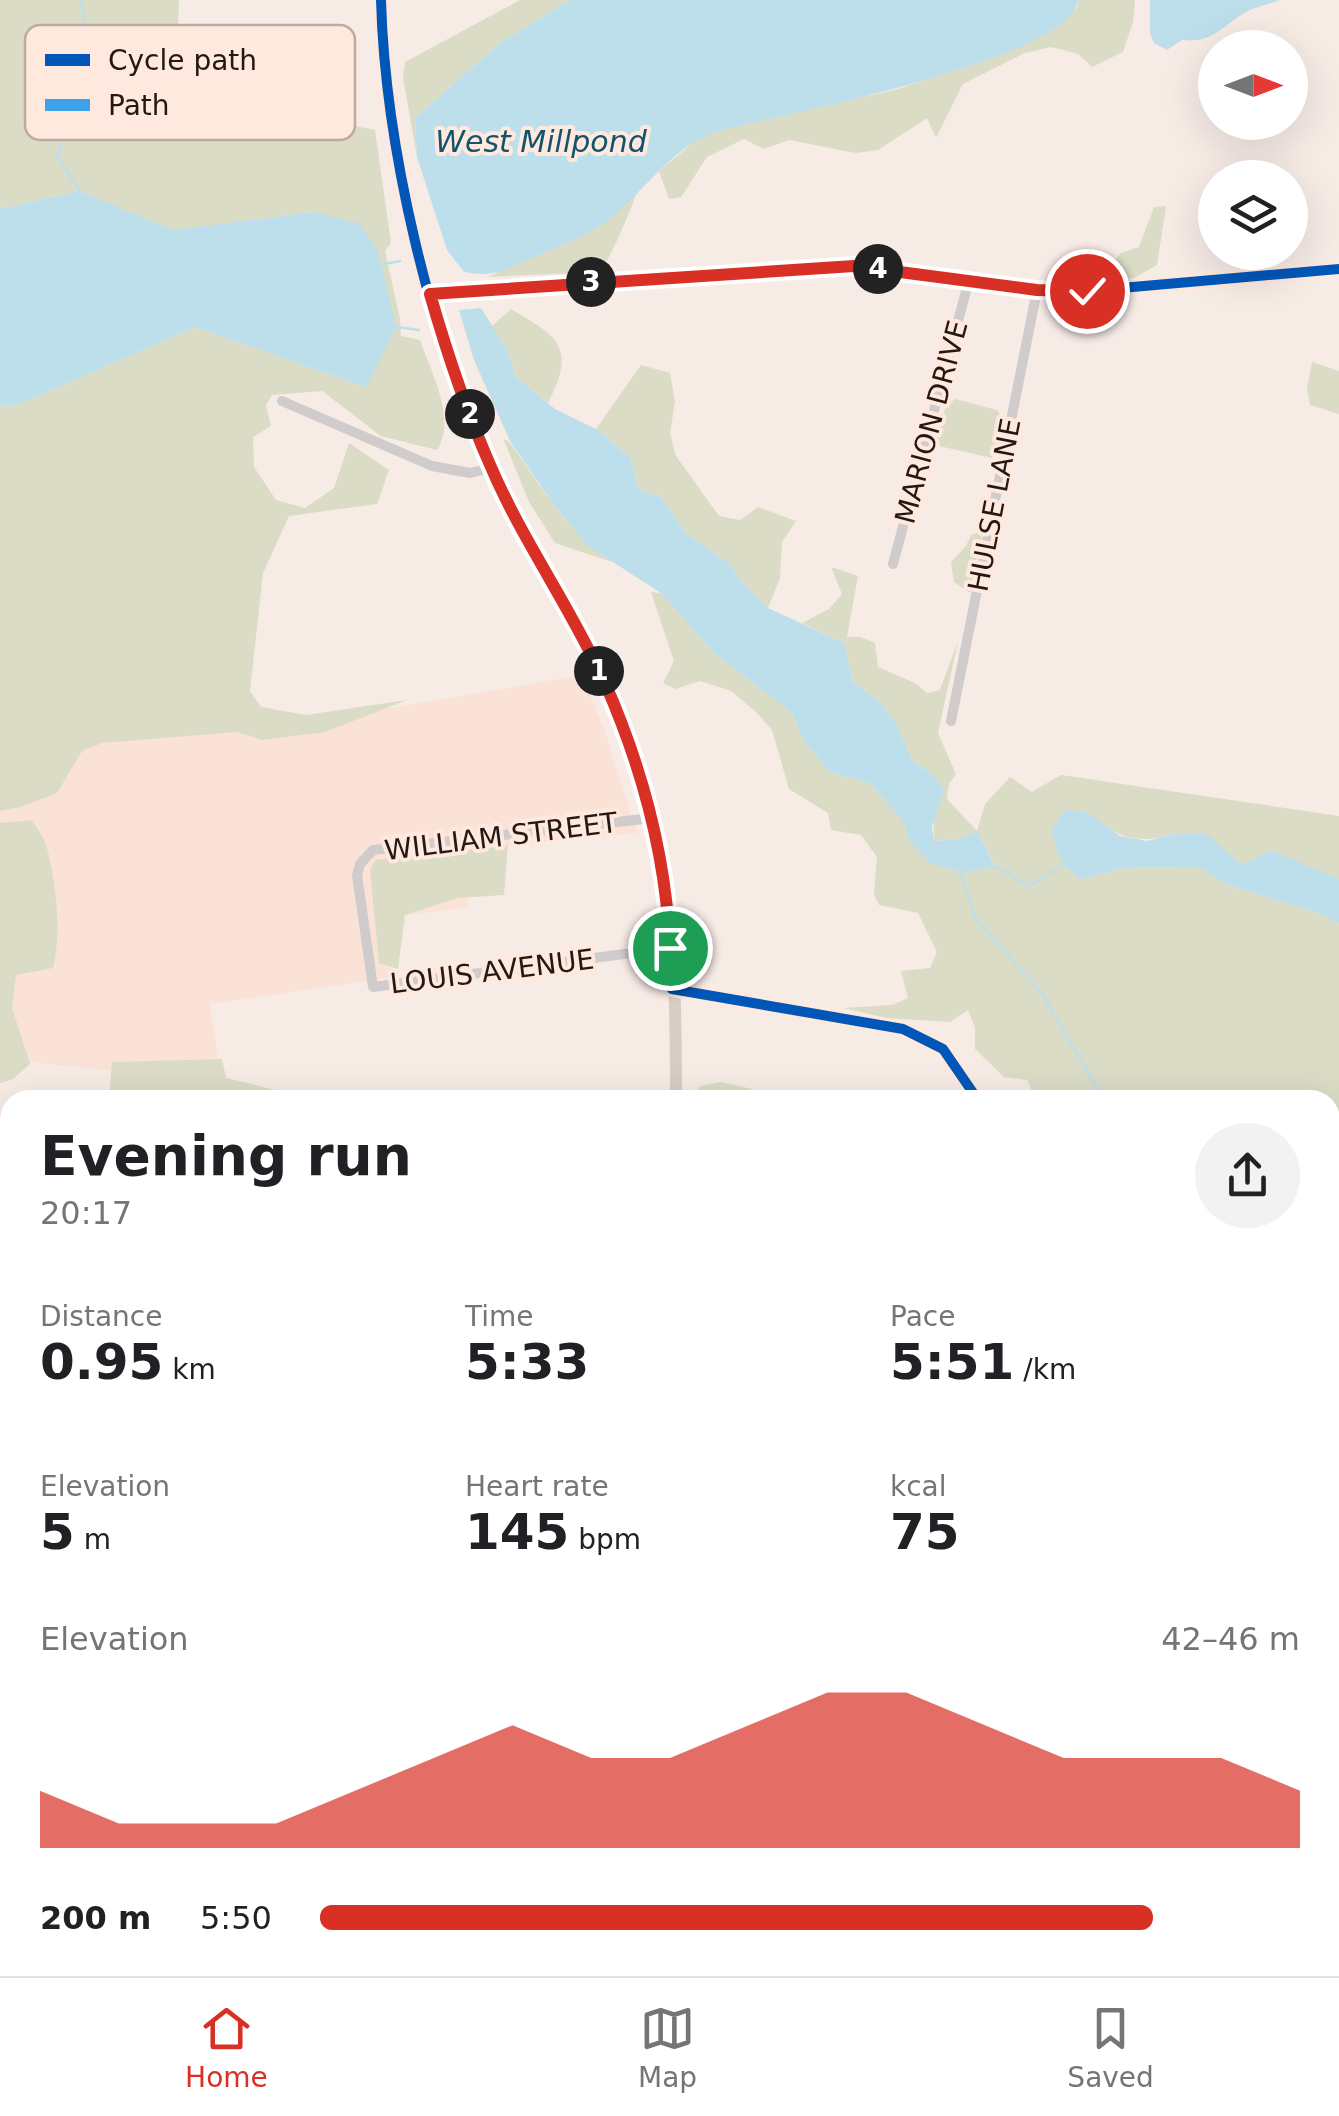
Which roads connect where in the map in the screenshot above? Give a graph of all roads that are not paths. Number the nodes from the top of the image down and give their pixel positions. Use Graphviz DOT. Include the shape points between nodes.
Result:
graph roads {
  1 [pos="381,0"];
  2 [pos="1339,269"];
  3 [pos="969,280"];
  4 [pos="1037,290"];
  5 [pos="430,294"];
  6 [pos="282,401"];
  7 [pos="491,468"];
  8 [pos="894,564"];
  9 [pos="951,720"];
  10 [pos="652,818"];
  11 [pos="670,948"];
  12 [pos="374,987"];
  13 [pos="676,1090"];
  1 -- 5 [label="main road" via="400,164"];
  2 -- 4 [label="street"];
  3 -- 4 [label="street"];
  3 -- 5 [label="street" via="854,266"];
  3 -- 8 [label="street, MARION DRIVE"];
  4 -- 9 [label="street, HULSE LANE"];
  5 -- 7 [label="main road"];
  6 -- 7 [label="street" via="432,466 470,473"];
  7 -- 10 [label="main road" via="604,682"];
  10 -- 11 [label="main road"];
  10 -- 12 [label="street, WILLIAM STREET" via="374,850 358,875"];
  11 -- 12 [label="street, LOUIS AVENUE"];
  11 -- 13 [label="main road"];
}
